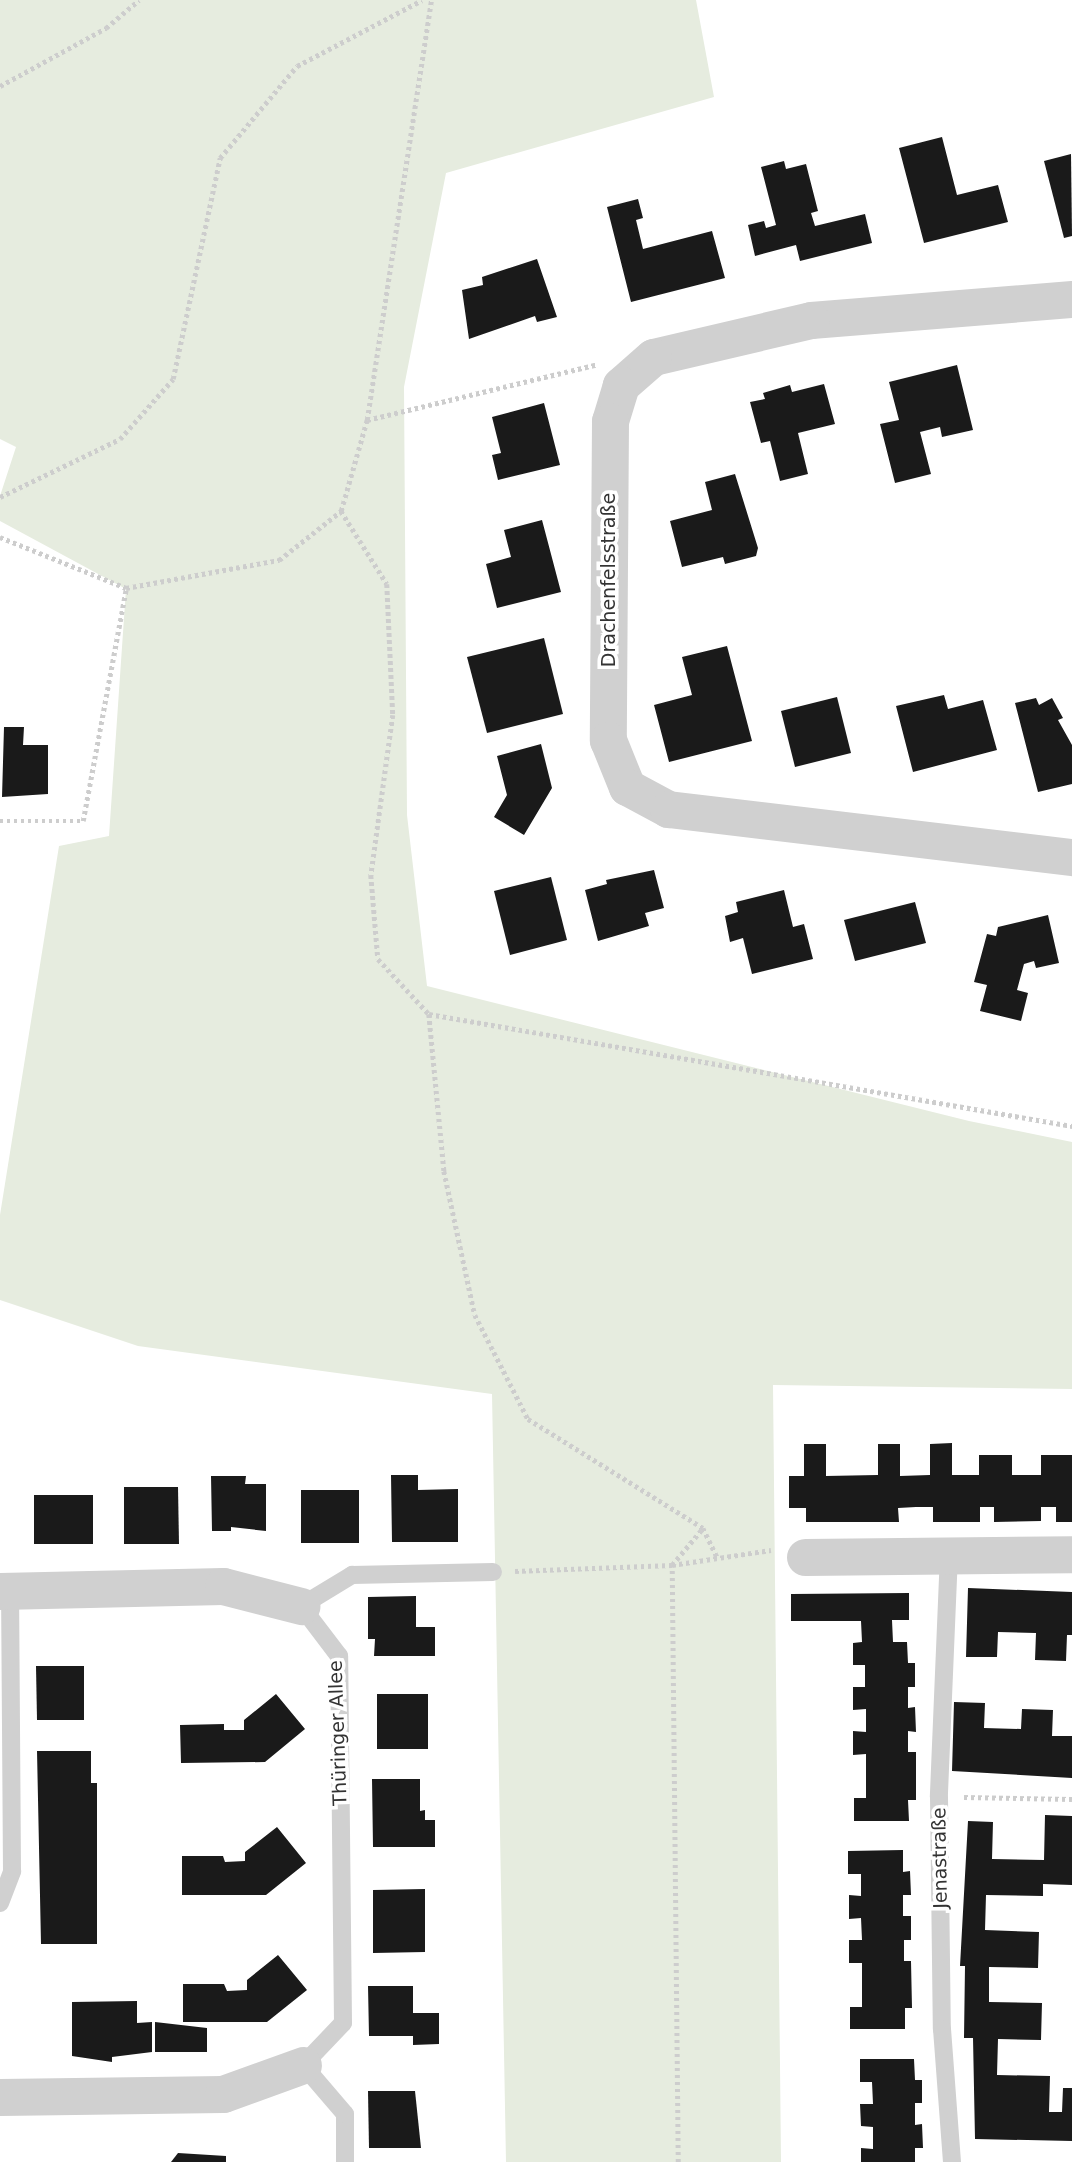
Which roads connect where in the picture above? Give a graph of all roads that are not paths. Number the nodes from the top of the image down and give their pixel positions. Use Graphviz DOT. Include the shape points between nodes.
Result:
graph roads {
  1 [pos="1072,299"];
  2 [pos="1072,857"];
  3 [pos="949,1554"];
  4 [pos="1072,1554"];
  5 [pos="805,1558"];
  6 [pos="493,1572"];
  7 [pos="5,1592"];
  8 [pos="301,1606"];
  9 [pos="0,1902"];
  10 [pos="303,2065"];
  11 [pos="0,2097"];
  12 [pos="345,2162"];
  13 [pos="952,2162"];
  1 -- 2 [label="street, Drachenfelsstraße" via="811,320 653,357 621,385 610,421 608,740 626,787 668,809"];
  3 -- 4 [label="street"];
  3 -- 5 [label="street"];
  3 -- 13 [label="lane, Jenastraße" via="939,1797 942,2029"];
  6 -- 8 [label="lane" via="352,1575"];
  7 -- 8 [label="street" via="223,1586"];
  7 -- 9 [label="lane" via="12,1871"];
  8 -- 10 [label="lane, Thüringer Allee" via="339,1657 343,2023"];
  10 -- 11 [label="street, Thüringer Allee" via="223,2094"];
  10 -- 12 [label="lane" via="345,2113"];
}
